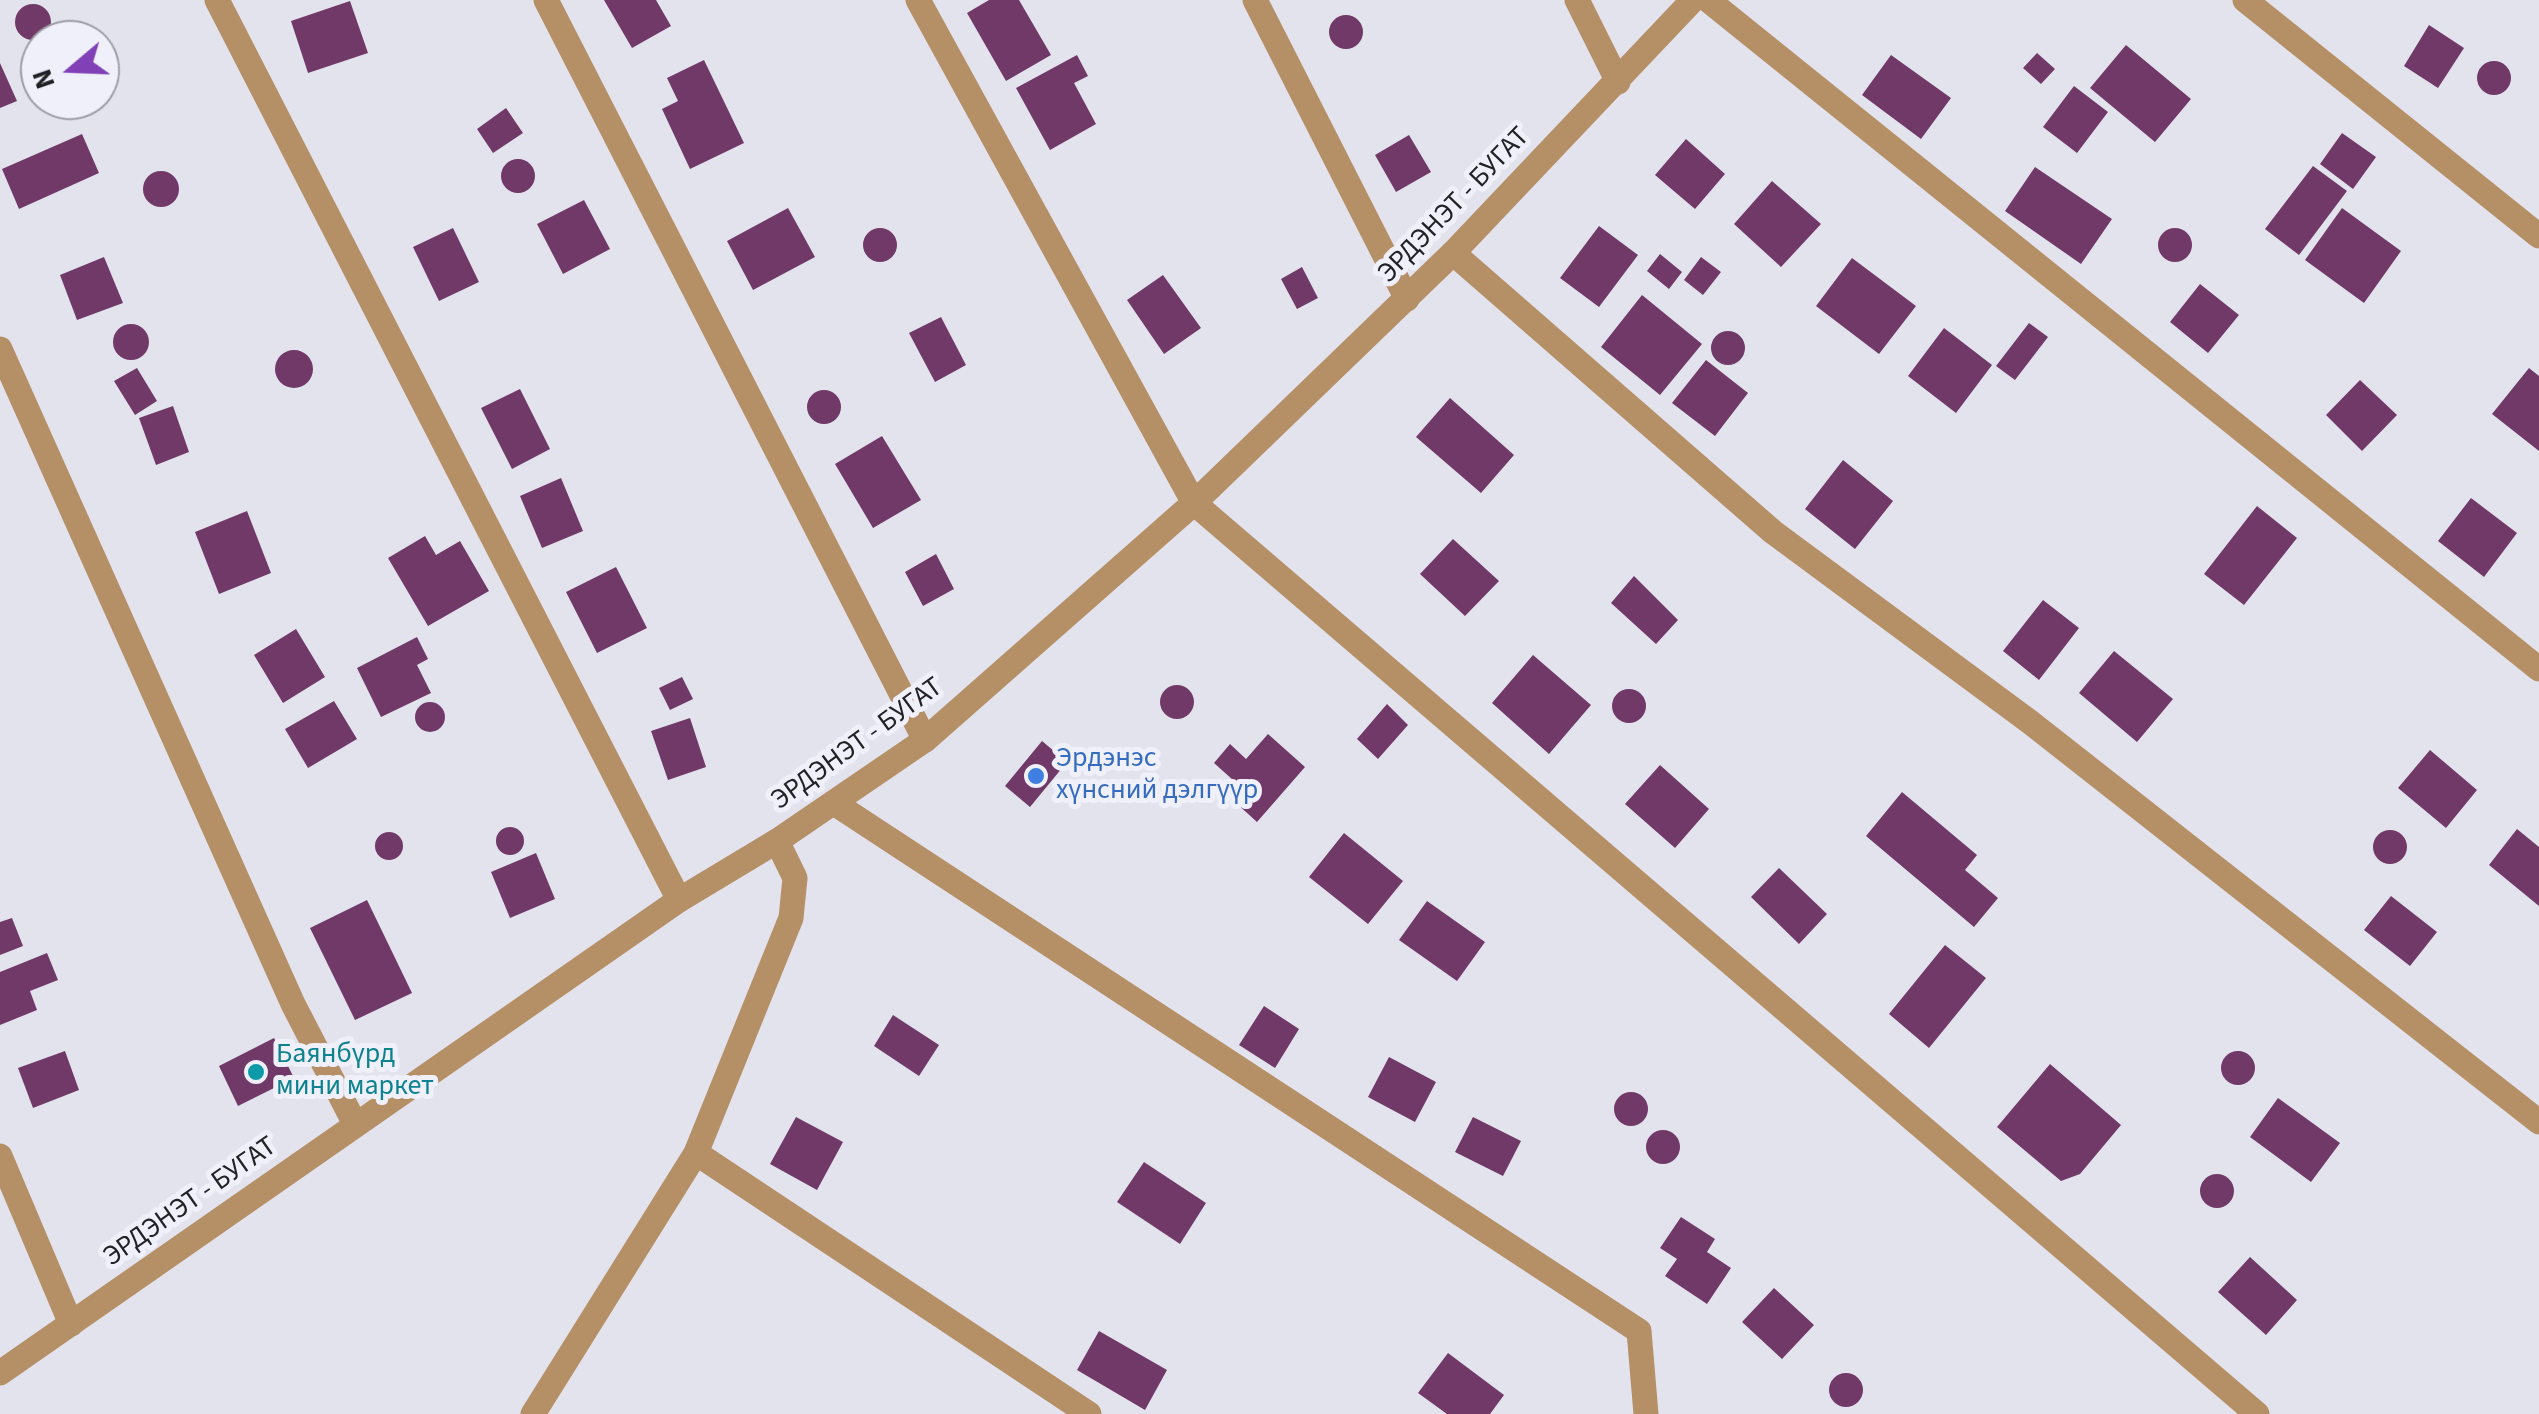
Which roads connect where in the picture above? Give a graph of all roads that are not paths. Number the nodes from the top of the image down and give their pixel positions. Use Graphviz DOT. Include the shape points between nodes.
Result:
graph roads {
  1 [pos="217,0"];
  2 [pos="546,0"];
  3 [pos="918,0"];
  4 [pos="1255,0"];
  5 [pos="1577,0"];
  6 [pos="1693,0"];
  7 [pos="1708,0"];
  8 [pos="2245,0"];
  9 [pos="1618,82"];
  10 [pos="2539,236"];
  11 [pos="1453,253"];
  12 [pos="1407,299"];
  13 [pos="0,349"];
  14 [pos="1194,504"];
  15 [pos="2539,669"];
  16 [pos="925,740"];
  17 [pos="834,803"];
  18 [pos="777,841"];
  19 [pos="679,900"];
  20 [pos="2539,1122"];
  21 [pos="355,1124"];
  22 [pos="696,1153"];
  23 [pos="0,1156"];
  24 [pos="71,1324"];
  25 [pos="0,1373"];
  26 [pos="534,1414"];
  27 [pos="1089,1414"];
  28 [pos="1646,1414"];
  29 [pos="2257,1414"];
  1 -- 19 [label="street"];
  2 -- 16 [label="street"];
  3 -- 14 [label="street"];
  4 -- 12 [label="street"];
  5 -- 9 [label="street"];
  6 -- 9 [label="street, ЭРДЭНЭТ - БУГАТ"];
  7 -- 15 [label="street"];
  8 -- 10 [label="street"];
  9 -- 11 [label="street, ЭРДЭНЭТ - БУГАТ"];
  11 -- 12 [label="street, ЭРДЭНЭТ - БУГАТ"];
  11 -- 20 [label="street" via="1773,532 2030,722"];
  12 -- 14 [label="street, ЭРДЭНЭТ - БУГАТ"];
  13 -- 21 [label="street" via="293,1004"];
  14 -- 16 [label="street, ЭРДЭНЭТ - БУГАТ"];
  14 -- 29 [label="street"];
  16 -- 17 [label="street, ЭРДЭНЭТ - БУГАТ"];
  17 -- 18 [label="street, ЭРДЭНЭТ - БУГАТ"];
  17 -- 28 [label="street" via="1639,1331"];
  18 -- 19 [label="street, ЭРДЭНЭТ - БУГАТ"];
  18 -- 22 [label="street" via="795,878 790,918"];
  19 -- 21 [label="street, ЭРДЭНЭТ - БУГАТ"];
  21 -- 24 [label="street, ЭРДЭНЭТ - БУГАТ"];
  22 -- 26 [label="street"];
  22 -- 27 [label="street"];
  23 -- 24 [label="street"];
  24 -- 25 [label="street, ЭРДЭНЭТ - БУГАТ"];
}
